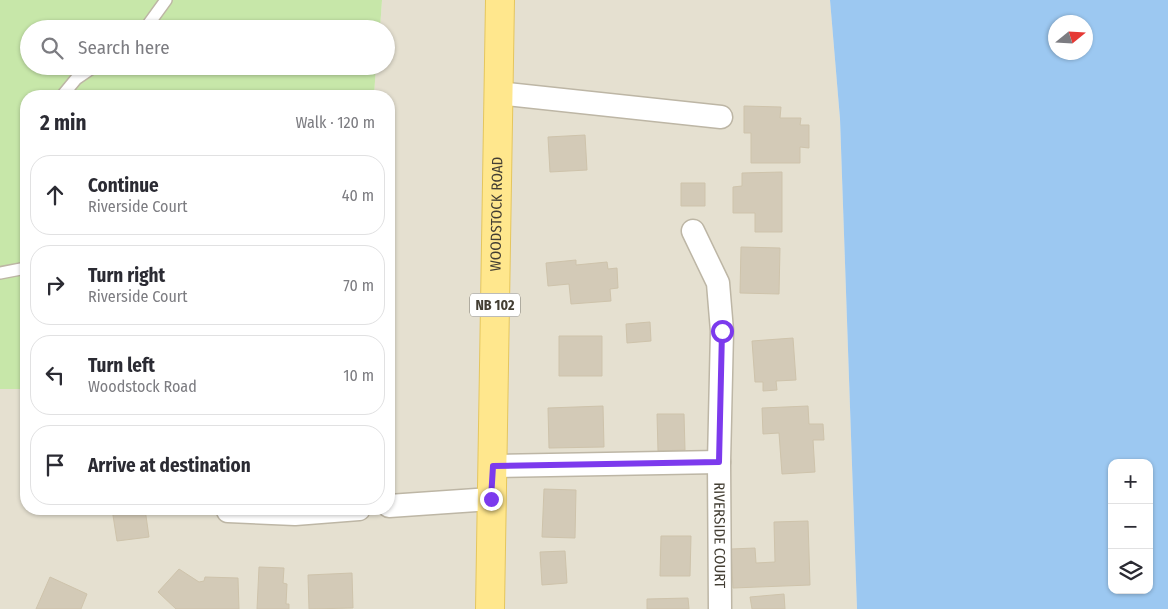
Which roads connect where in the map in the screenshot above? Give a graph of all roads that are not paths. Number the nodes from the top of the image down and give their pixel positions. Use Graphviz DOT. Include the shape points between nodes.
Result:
graph roads {
  1 [pos="166,0"];
  2 [pos="500,0"];
  3 [pos="152,20"];
  4 [pos="82,75"];
  5 [pos="67,90"];
  6 [pos="498,93"];
  7 [pos="721,117"];
  8 [pos="693,231"];
  9 [pos="20,269"];
  10 [pos="0,273"];
  11 [pos="719,462"];
  12 [pos="493,466"];
  13 [pos="491,499"];
  14 [pos="395,506"];
  15 [pos="490,609"];
  16 [pos="720,609"];
  1 -- 3 [label="lane"];
  2 -- 6 [label="main road, WOODSTOCK ROAD / NB 102"];
  4 -- 5 [label="lane"];
  6 -- 7 [label="street"];
  6 -- 12 [label="main road, WOODSTOCK ROAD / NB 102"];
  8 -- 11 [label="street, RIVERSIDE COURT" via="718,283 722,331"];
  9 -- 10 [label="lane"];
  11 -- 12 [label="street, RIVERSIDE COURT"];
  11 -- 16 [label="street, RIVERSIDE COURT"];
  12 -- 13 [label="main road, WOODSTOCK ROAD / NB 102"];
  13 -- 14 [label="street"];
  13 -- 15 [label="main road, WOODSTOCK ROAD / NB 102"];
}
